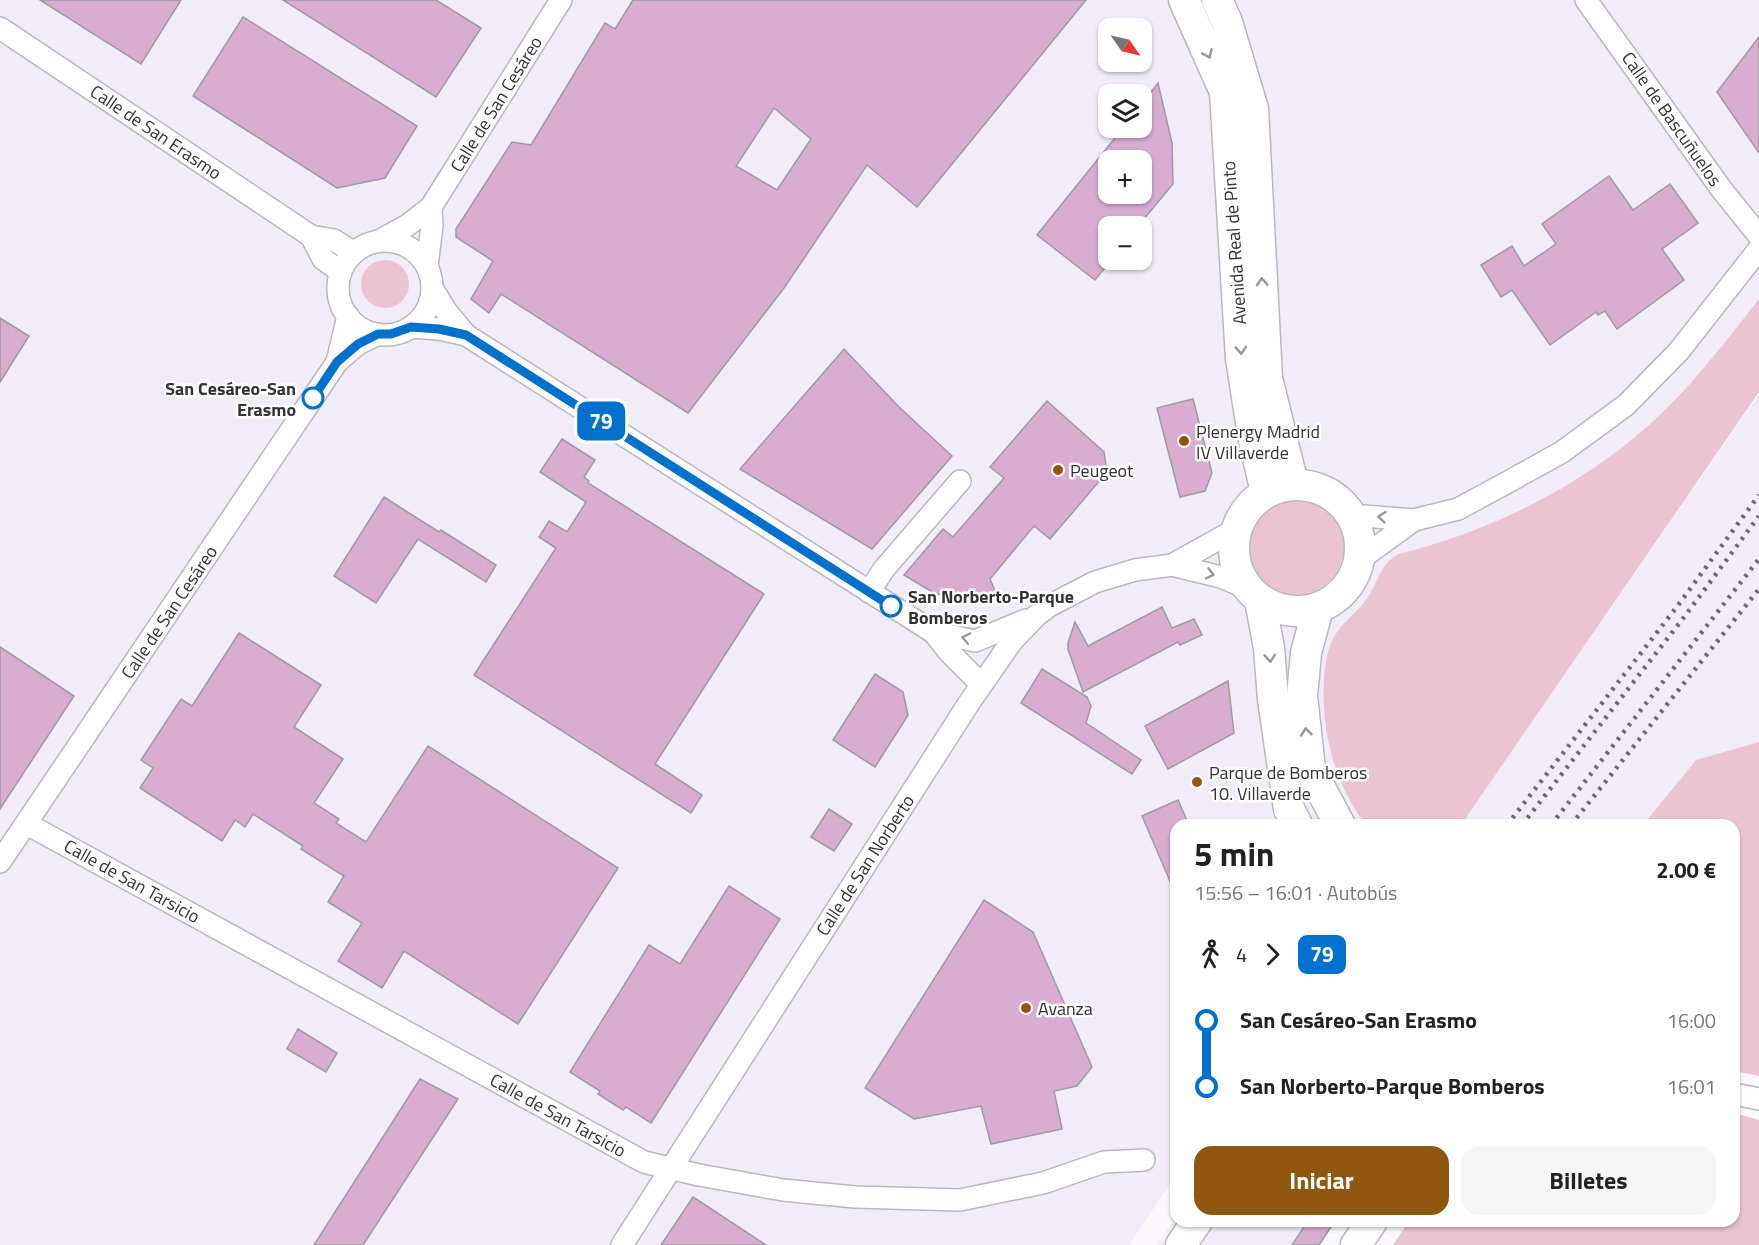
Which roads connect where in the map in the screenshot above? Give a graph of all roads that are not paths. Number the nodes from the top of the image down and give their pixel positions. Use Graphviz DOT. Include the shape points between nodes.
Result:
graph roads {
  1 [pos="561,0"];
  2 [pos="1184,0"];
  3 [pos="1217,0"];
  4 [pos="1586,0"];
  5 [pos="0,28"];
  6 [pos="431,207"];
  7 [pos="311,236"];
  8 [pos="1759,236"];
  9 [pos="379,241"];
  10 [pos="1759,249"];
  11 [pos="354,253"];
  12 [pos="427,267"];
  13 [pos="341,272"];
  14 [pos="432,288"];
  15 [pos="348,316"];
  16 [pos="411,327"];
  17 [pos="378,334"];
  18 [pos="466,335"];
  19 [pos="337,362"];
  20 [pos="960,481"];
  21 [pos="1279,488"];
  22 [pos="1351,515"];
  23 [pos="1414,520"];
  24 [pos="1235,530"];
  25 [pos="1359,560"];
  26 [pos="1172,565"];
  27 [pos="869,592"];
  28 [pos="1253,594"];
  29 [pos="1318,608"];
  30 [pos="1036,616"];
  31 [pos="933,632"];
  32 [pos="981,684"];
  33 [pos="1294,819"];
  34 [pos="1337,819"];
  35 [pos="27,824"];
  36 [pos="0,862"];
  37 [pos="1740,1095"];
  38 [pos="1759,1099"];
  39 [pos="1144,1160"];
  40 [pos="671,1168"];
  41 [pos="1193,1227"];
  42 [pos="1368,1227"];
  43 [pos="622,1245"];
  44 [pos="1182,1245"];
  45 [pos="1356,1245"];
  1 -- 6 [label="street, Calle de San Cesáreo"];
  2 -- 21 [label="main road, Avenida Real de Pinto, one-way" via="1224,92 1241,359 1254,441"];
  21 -- 3 [label="main road, Avenida Real de Pinto, one-way" via="1267,378 1253,110"];
  4 -- 8 [label="street, Calle de Bascuñuelos"];
  5 -- 7 [label="street, Calle de San Erasmo"];
  6 -- 9 [label="street, Calle de San Cesáreo"];
  6 -- 12 [label="street"];
  7 -- 11 [label="street, Calle de San Erasmo" via="334,240"];
  7 -- 13 [label="street, Calle de San Erasmo" via="323,259"];
  9 -- 11 [label="street"];
  9 -- 12 [label="street" via="408,246"];
  10 -- 23 [label="street" via="1680,351 1626,405 1562,452 1508,482 1458,509"];
  11 -- 13 [label="street"];
  12 -- 14 [label="street"];
  13 -- 15 [label="street" via="339,295"];
  14 -- 16 [label="street" via="427,308"];
  14 -- 18 [label="street"];
  15 -- 17 [label="street" via="358,326"];
  15 -- 19 [label="street, Calle de San Cesáreo"];
  16 -- 17 [label="street"];
  16 -- 18 [label="street"];
  17 -- 19 [label="street, Calle de San Cesáreo" via="358,344"];
  18 -- 27 [label="street"];
  19 -- 35 [label="street, Calle de San Cesáreo"];
  20 -- 27 [label="street"];
  21 -- 22 [label="main road" via="1311,486 1334,496"];
  21 -- 24 [label="main road" via="1245,510"];
  23 -- 22 [label="street, one-way"];
  22 -- 25 [label="main road" via="1359,537"];
  23 -- 25 [label="street"];
  24 -- 26 [label="street, Calle de San Norberto"];
  24 -- 28 [label="main road" via="1234,561"];
  25 -- 29 [label="main road" via="1351,580 1337,597"];
  26 -- 28 [label="street, Calle de San Norberto, one-way" via="1221,577"];
  26 -- 30 [label="street, Calle de San Norberto" via="1135,570 1095,582"];
  27 -- 31 [label="street"];
  28 -- 29 [label="main road" via="1288,611"];
  28 -- 33 [label="main road, one-way" via="1269,648 1289,809"];
  34 -- 29 [label="main road, one-way" via="1310,769 1302,696 1306,653"];
  30 -- 31 [label="street, one-way" via="975,641"];
  30 -- 32 [label="street, Calle de San Norberto"];
  31 -- 32 [label="street"];
  32 -- 40 [label="street, Calle de San Norberto"];
  35 -- 36 [label="street, Calle de San Cesáreo"];
  35 -- 40 [label="street, Calle de San Tarsicio" via="645,1162"];
  37 -- 38 [label="street"];
  39 -- 40 [label="street, Calle de San Tarsicio" via="1104,1162 1042,1183 960,1200 783,1190"];
  40 -- 43 [label="street, Calle de San Norberto"];
  41 -- 44 [label="main road"];
  42 -- 45 [label="main road"];
}
